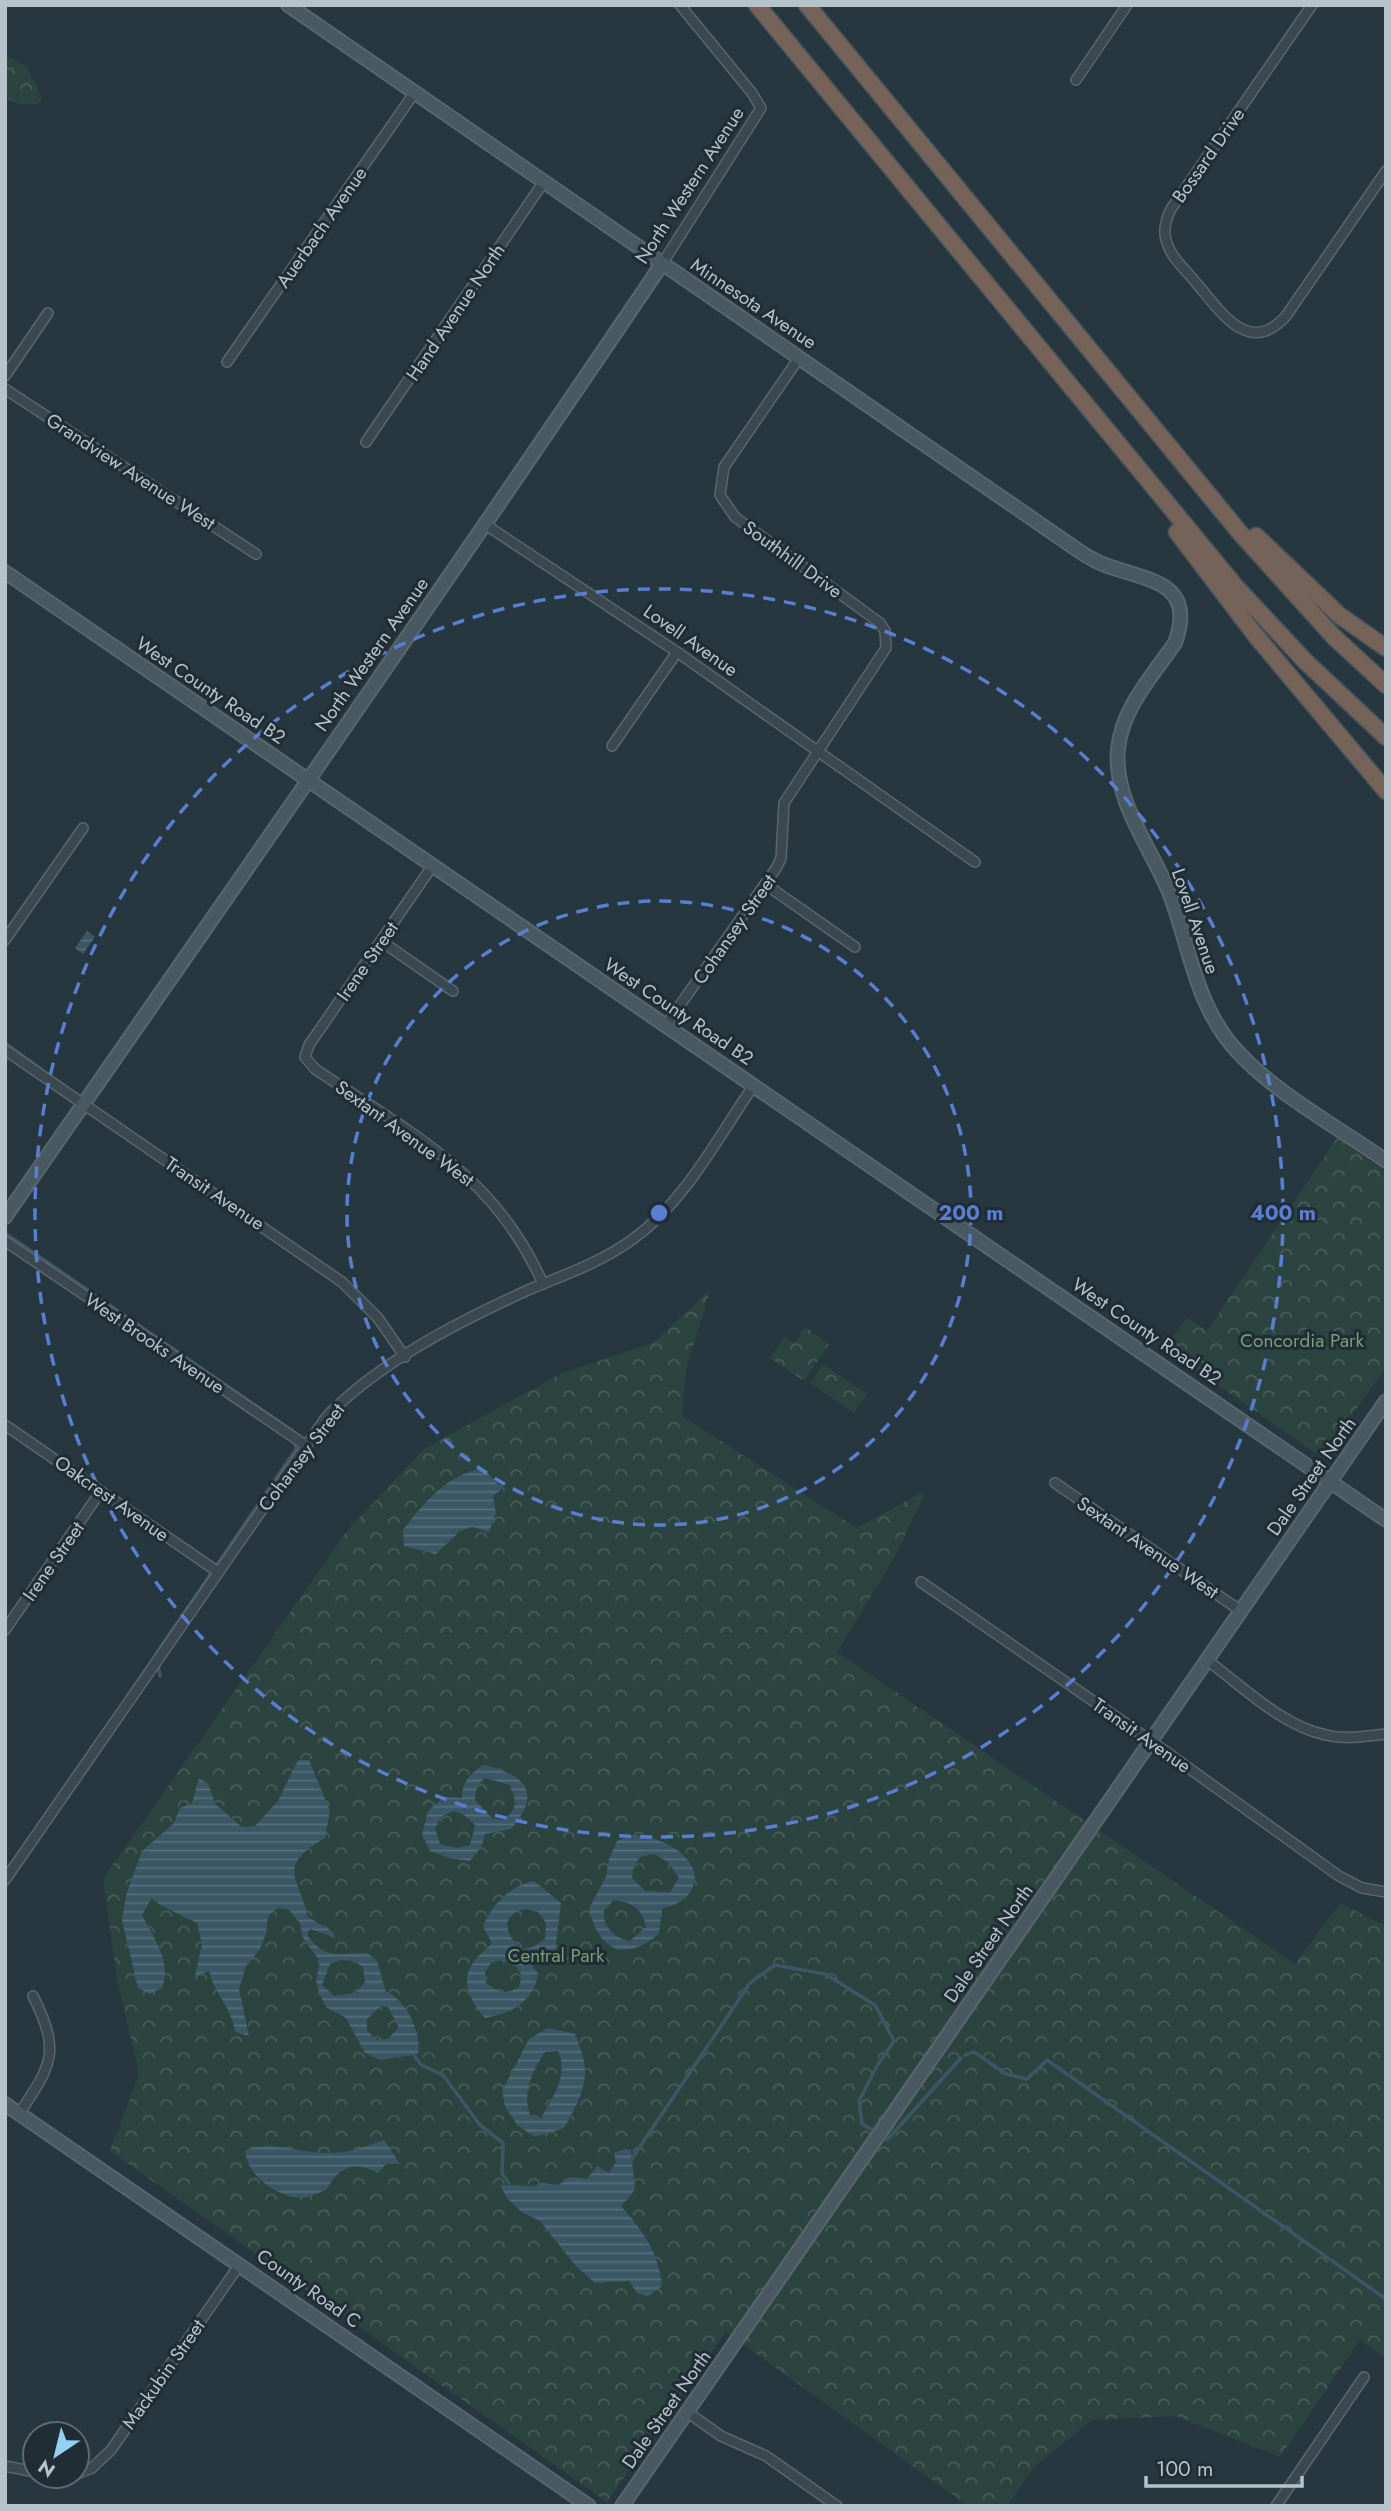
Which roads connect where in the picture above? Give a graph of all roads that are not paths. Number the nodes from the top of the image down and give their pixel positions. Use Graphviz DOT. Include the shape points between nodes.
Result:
graph roads {
  1 [pos="288,5"];
  2 [pos="680,5"];
  3 [pos="757,5"];
  4 [pos="807,5"];
  5 [pos="1127,5"];
  6 [pos="1312,5"];
  7 [pos="1076,80"];
  8 [pos="415,92"];
  9 [pos="1386,171"];
  10 [pos="543,183"];
  11 [pos="662,264"];
  12 [pos="48,313"];
  13 [pos="799,358"];
  14 [pos="227,362"];
  15 [pos="5,376"];
  16 [pos="5,388"];
  17 [pos="1153,428"];
  18 [pos="366,442"];
  19 [pos="1125,454"];
  20 [pos="486,525"];
  21 [pos="256,554"];
  22 [pos="5,572"];
  23 [pos="1179,632"];
  24 [pos="1386,648"];
  25 [pos="677,652"];
  26 [pos="1386,685"];
  27 [pos="1386,737"];
  28 [pos="612,746"];
  29 [pos="817,752"];
  30 [pos="307,779"];
  31 [pos="1386,791"];
  32 [pos="83,828"];
  33 [pos="975,862"];
  34 [pos="433,865"];
  35 [pos="765,884"];
  36 [pos="5,940"];
  37 [pos="381,941"];
  38 [pos="855,947"];
  39 [pos="453,990"];
  40 [pos="666,1025"];
  41 [pos="5,1050"];
  42 [pos="305,1057"];
  43 [pos="754,1085"];
  44 [pos="83,1104"];
  45 [pos="1386,1161"];
  46 [pos="5,1217"];
  47 [pos="5,1241"];
  48 [pos="543,1284"];
  49 [pos="405,1357"];
  50 [pos="1386,1401"];
  51 [pos="5,1425"];
  52 [pos="305,1445"];
  53 [pos="1331,1480"];
  54 [pos="1055,1483"];
  55 [pos="101,1491"];
  56 [pos="1386,1520"];
  57 [pos="218,1572"];
  58 [pos="921,1582"];
  59 [pos="1241,1611"];
  60 [pos="5,1630"];
  61 [pos="1207,1660"];
  62 [pos="1386,1734"];
  63 [pos="1151,1741"];
  64 [pos="5,1880"];
  65 [pos="1386,1892"];
  66 [pos="33,1996"];
  67 [pos="5,2104"];
  68 [pos="19,2113"];
  69 [pos="240,2264"];
  70 [pos="1364,2377"];
  71 [pos="687,2412"];
  72 [pos="91,2468"];
  73 [pos="589,2506"];
  74 [pos="622,2506"];
  75 [pos="837,2506"];
  76 [pos="1276,2506"];
  1 -- 8 [label="street, Minnesota Avenue"];
  2 -- 11 [label="street, North Western Avenue" via="761,108"];
  3 -- 19 [label="highway"];
  4 -- 17 [label="highway"];
  5 -- 7 [label="street"];
  6 -- 9 [label="street, Bossard Drive" via="1171,209 1165,229 1173,255 1232,324 1241,330 1262,331 1286,316"];
  8 -- 10 [label="street, Minnesota Avenue"];
  8 -- 14 [label="street, Auerbach Avenue"];
  10 -- 11 [label="street, Minnesota Avenue"];
  10 -- 18 [label="street, Hand Avenue North"];
  11 -- 13 [label="street, Minnesota Avenue"];
  11 -- 20 [label="street, North Western Avenue"];
  12 -- 15 [label="street"];
  13 -- 23 [label="street, Minnesota Avenue" via="1079,551 1106,566 1161,583 1171,591 1181,612"];
  13 -- 29 [label="street, Southhill Drive" via="725,464 719,485 729,512 874,617 885,631 883,654"];
  16 -- 21 [label="street, Grandview Avenue West"];
  17 -- 24 [label="highway" via="1280,562 1339,615"];
  17 -- 26 [label="highway" via="1268,566"];
  19 -- 27 [label="highway" via="1275,630"];
  19 -- 31 [label="highway" via="1224,596"];
  20 -- 25 [label="street, Lovell Avenue"];
  20 -- 30 [label="street, North Western Avenue"];
  22 -- 30 [label="street, West County Road B2"];
  23 -- 45 [label="street, Lovell Avenue" via="1129,713 1120,735 1118,762 1123,792 1169,893 1199,988 1220,1030 1251,1065"];
  25 -- 28 [label="street"];
  25 -- 29 [label="street, Lovell Avenue"];
  29 -- 33 [label="street, Lovell Avenue"];
  29 -- 35 [label="street, Cohansey Street" via="784,803 781,858"];
  30 -- 34 [label="street, West County Road B2"];
  30 -- 44 [label="street, North Western Avenue"];
  32 -- 36 [label="street"];
  34 -- 37 [label="street, Irene Street"];
  34 -- 40 [label="street, West County Road B2"];
  35 -- 38 [label="street"];
  35 -- 40 [label="street, Cohansey Street"];
  37 -- 39 [label="street"];
  37 -- 42 [label="street, Irene Street"];
  40 -- 43 [label="street, West County Road B2"];
  41 -- 44 [label="street, Transit Avenue"];
  42 -- 48 [label="street, Sextant Avenue West" via="315,1069 443,1156 486,1192 520,1237"];
  43 -- 48 [label="street, Cohansey Street" via="682,1190 651,1225 615,1252"];
  43 -- 53 [label="street, West County Road B2"];
  44 -- 46 [label="street, North Western Avenue"];
  44 -- 49 [label="street, Transit Avenue" via="342,1282 378,1318"];
  47 -- 52 [label="street, West Brooks Avenue"];
  48 -- 49 [label="street, Cohansey Street" via="467,1320"];
  49 -- 52 [label="street, Cohansey Street" via="343,1399"];
  50 -- 53 [label="street, Dale Street North"];
  51 -- 55 [label="street, Oakcrest Avenue"];
  52 -- 57 [label="street, Cohansey Street"];
  53 -- 56 [label="street, West County Road B2"];
  53 -- 59 [label="street, Dale Street North"];
  54 -- 59 [label="street, Sextant Avenue West"];
  55 -- 57 [label="street, Oakcrest Avenue"];
  55 -- 60 [label="street, Irene Street"];
  57 -- 64 [label="street, Cohansey Street"];
  58 -- 63 [label="street, Transit Avenue"];
  59 -- 61 [label="street, Dale Street North"];
  61 -- 62 [label="street" via="1311,1731 1343,1738"];
  61 -- 63 [label="street, Dale Street North"];
  63 -- 65 [label="street, Transit Avenue" via="1339,1876 1362,1888"];
  63 -- 71 [label="street, Dale Street North"];
  66 -- 68 [label="street" via="49,2031 50,2055 43,2078"];
  67 -- 68 [label="street, County Road C"];
  68 -- 69 [label="street, County Road C"];
  69 -- 72 [label="street, Mackubin Street" via="111,2450"];
  69 -- 73 [label="street, County Road C"];
  70 -- 76 [label="street"];
  71 -- 74 [label="street, Dale Street North"];
  71 -- 75 [label="street" via="721,2436 775,2462"];
}
